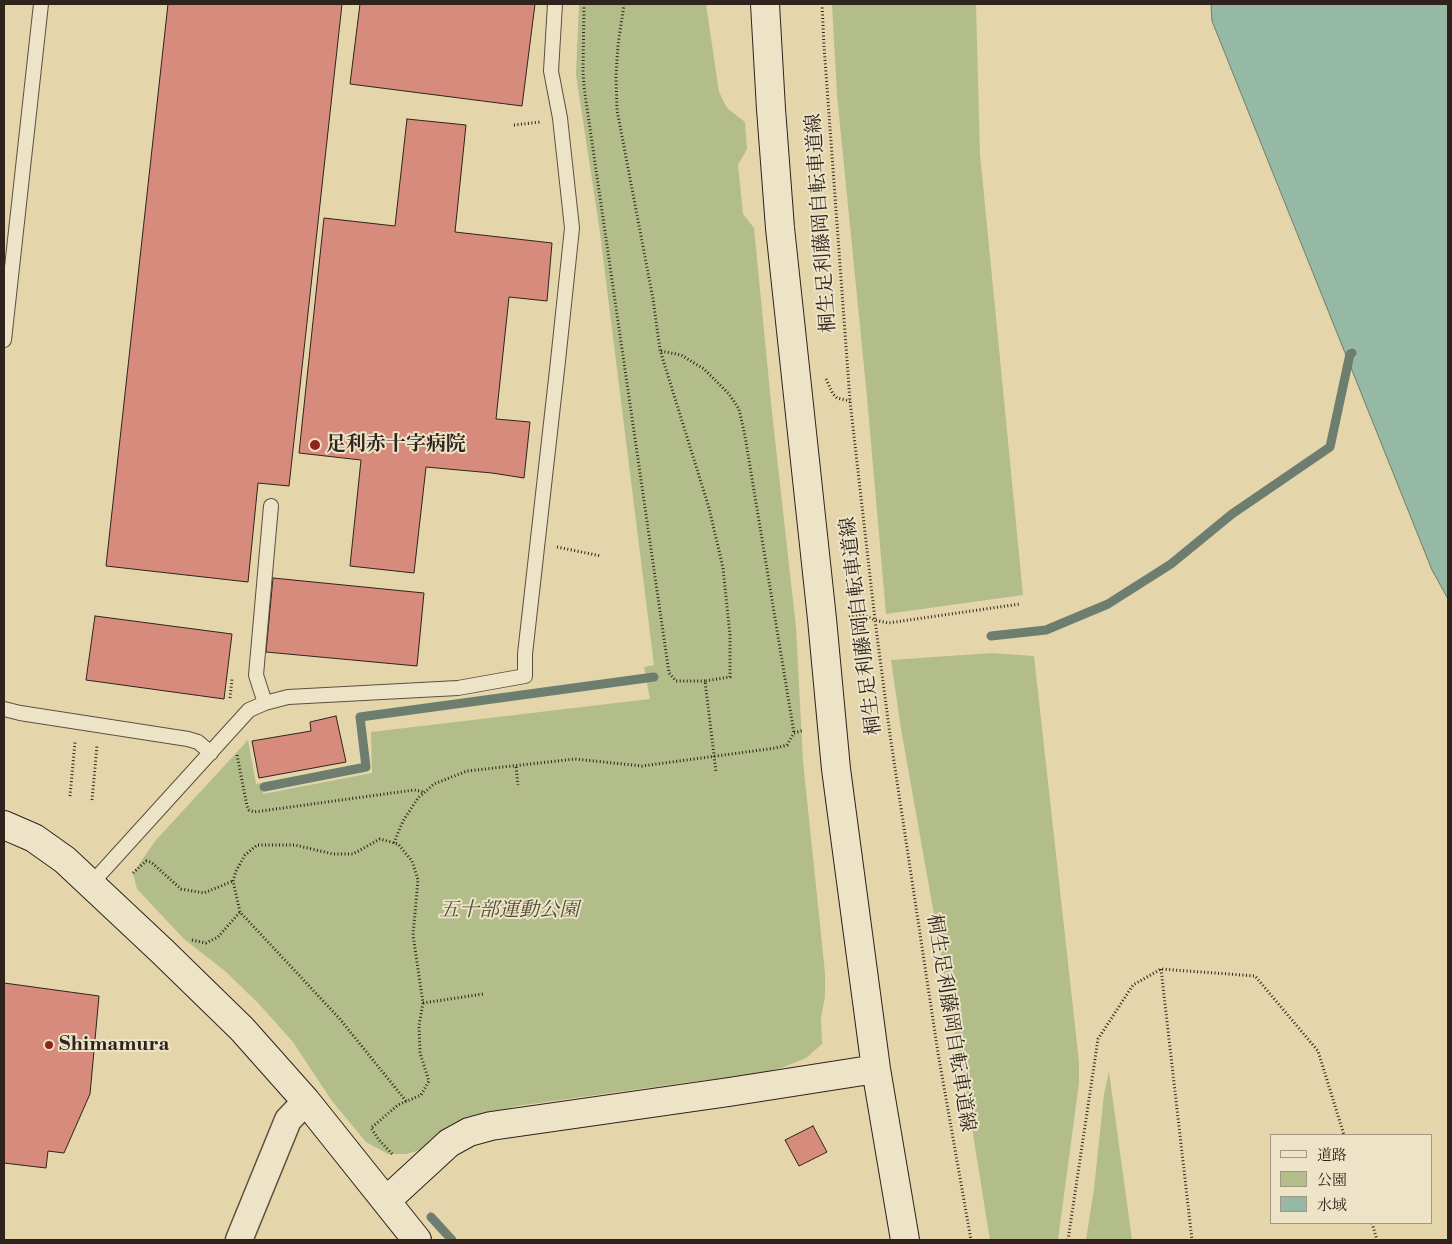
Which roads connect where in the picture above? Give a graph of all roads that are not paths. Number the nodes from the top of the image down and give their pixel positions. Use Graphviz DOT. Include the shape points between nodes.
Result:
graph roads {
  1 [pos="41,4"];
  2 [pos="555,4"];
  3 [pos="765,4"];
  4 [pos="4,340"];
  5 [pos="272,506"];
  6 [pos="265,703"];
  7 [pos="4,709"];
  8 [pos="211,753"];
  9 [pos="4,825"];
  10 [pos="91,884"];
  11 [pos="876,1069"];
  12 [pos="306,1101"];
  13 [pos="386,1201"];
  14 [pos="239,1240"];
  15 [pos="417,1240"];
  16 [pos="905,1240"];
  1 -- 4 [label="lane"];
  2 -- 6 [label="lane" via="551,71 560,118 572,228 525,676 458,688 288,697"];
  3 -- 11 [label="street" via="780,228 836,769"];
  5 -- 6 [label="lane" via="256,675"];
  6 -- 8 [label="lane" via="249,710"];
  7 -- 8 [label="lane" via="188,739 198,742"];
  8 -- 10 [label="lane"];
  9 -- 10 [label="street" via="34,838 66,860"];
  10 -- 12 [label="street" via="242,1029"];
  11 -- 13 [label="street" via="490,1126 469,1132 449,1143"];
  11 -- 16 [label="street"];
  12 -- 13 [label="street"];
  12 -- 14 [label="street" via="288,1120"];
  13 -- 15 [label="street"];
}
